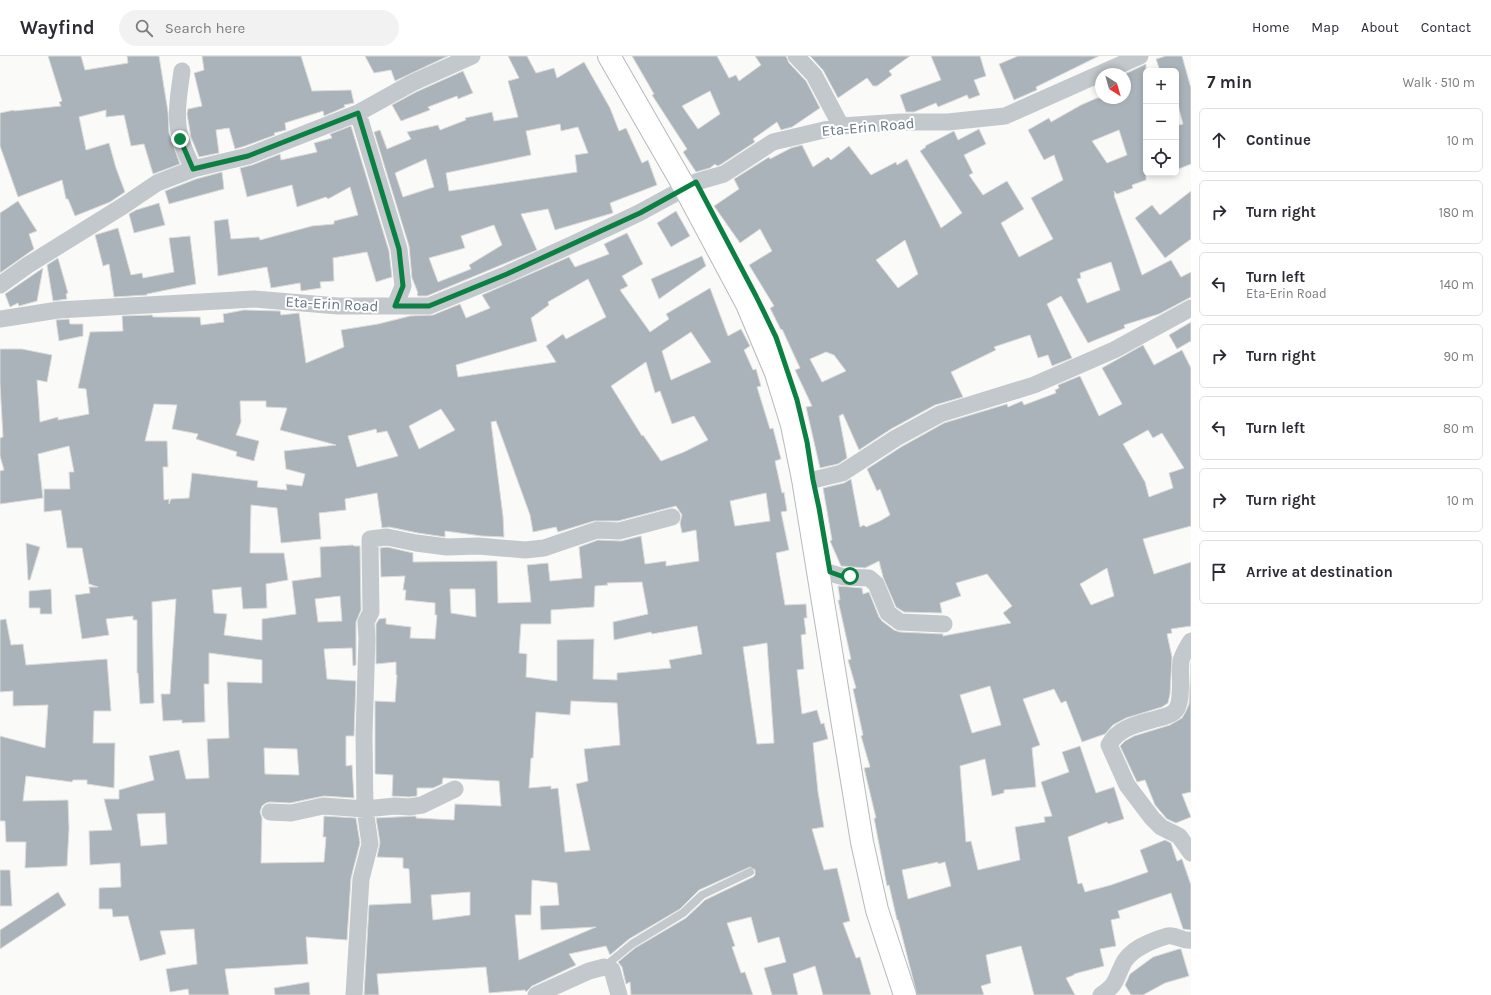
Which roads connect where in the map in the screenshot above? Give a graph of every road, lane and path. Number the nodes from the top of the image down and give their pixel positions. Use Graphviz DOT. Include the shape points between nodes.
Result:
graph roads {
  1 [pos="472,56"];
  2 [pos="609,56"];
  3 [pos="623,56"];
  4 [pos="796,56"];
  5 [pos="1140,56"];
  6 [pos="182,71"];
  7 [pos="358,113"];
  8 [pos="841,126"];
  9 [pos="193,169"];
  10 [pos="690,185"];
  11 [pos="0,285"];
  12 [pos="395,306"];
  13 [pos="1191,308"];
  14 [pos="0,319"];
  15 [pos="813,480"];
  16 [pos="672,517"];
  17 [pos="830,572"];
  18 [pos="944,624"];
  19 [pos="1191,641"];
  20 [pos="455,789"];
  21 [pos="365,809"];
  22 [pos="270,812"];
  23 [pos="1191,853"];
  24 [pos="750,872"];
  25 [pos="1191,940"];
  26 [pos="604,966"];
  27 [pos="354,995"];
  28 [pos="536,995"];
  29 [pos="619,995"];
  30 [pos="904,995"];
  31 [pos="916,995"];
  32 [pos="1101,995"];
  1 -- 7 [label="street" via="412,83"];
  2 -- 10 [label="main road"];
  3 -- 10 [label="main road"];
  4 -- 8 [label="street" via="814,75"];
  5 -- 8 [label="street, Eta-Erin Road" via="1005,116 948,122"];
  6 -- 9 [label="street" via="177,120 180,139"];
  7 -- 9 [label="street" via="248,156"];
  7 -- 12 [label="street" via="399,249 403,286"];
  8 -- 10 [label="street, Eta-Erin Road" via="773,142 724,174"];
  9 -- 11 [label="street" via="157,183"];
  10 -- 12 [label="street, Eta-Erin Road" via="640,213 472,289 429,306"];
  10 -- 15 [label="main road" via="756,296 776,337 797,400"];
  10 -- 30 [label="main road" via="762,338 792,424 862,842 878,910"];
  12 -- 14 [label="street, Eta-Erin Road" via="338,306 254,299 58,310"];
  13 -- 15 [label="street" via="1114,350 1034,385 940,414 896,438 842,473"];
  15 -- 17 [label="main road"];
  16 -- 21 [label="street" via="619,531 597,530 544,548 525,550 478,546 448,547 387,537 370,539 372,612 366,622"];
  17 -- 18 [label="street" via="844,577 869,578 876,584 888,613 900,622"];
  17 -- 31 [label="main road" via="879,862 890,911"];
  19 -- 23 [label="street" via="1181,660 1179,703 1175,712 1123,729 1109,745 1127,785 1152,818 1161,827 1179,836"];
  20 -- 21 [label="street" via="422,805"];
  21 -- 22 [label="street" via="323,806 291,813"];
  21 -- 27 [label="street" via="370,844 361,879"];
  24 -- 26 [label="lane" via="702,895 683,913 632,944"];
  25 -- 32 [label="street" via="1168,936 1141,946 1130,954 1122,965 1117,980"];
  26 -- 28 [label="street"];
  26 -- 29 [label="street" via="612,970"];
}
